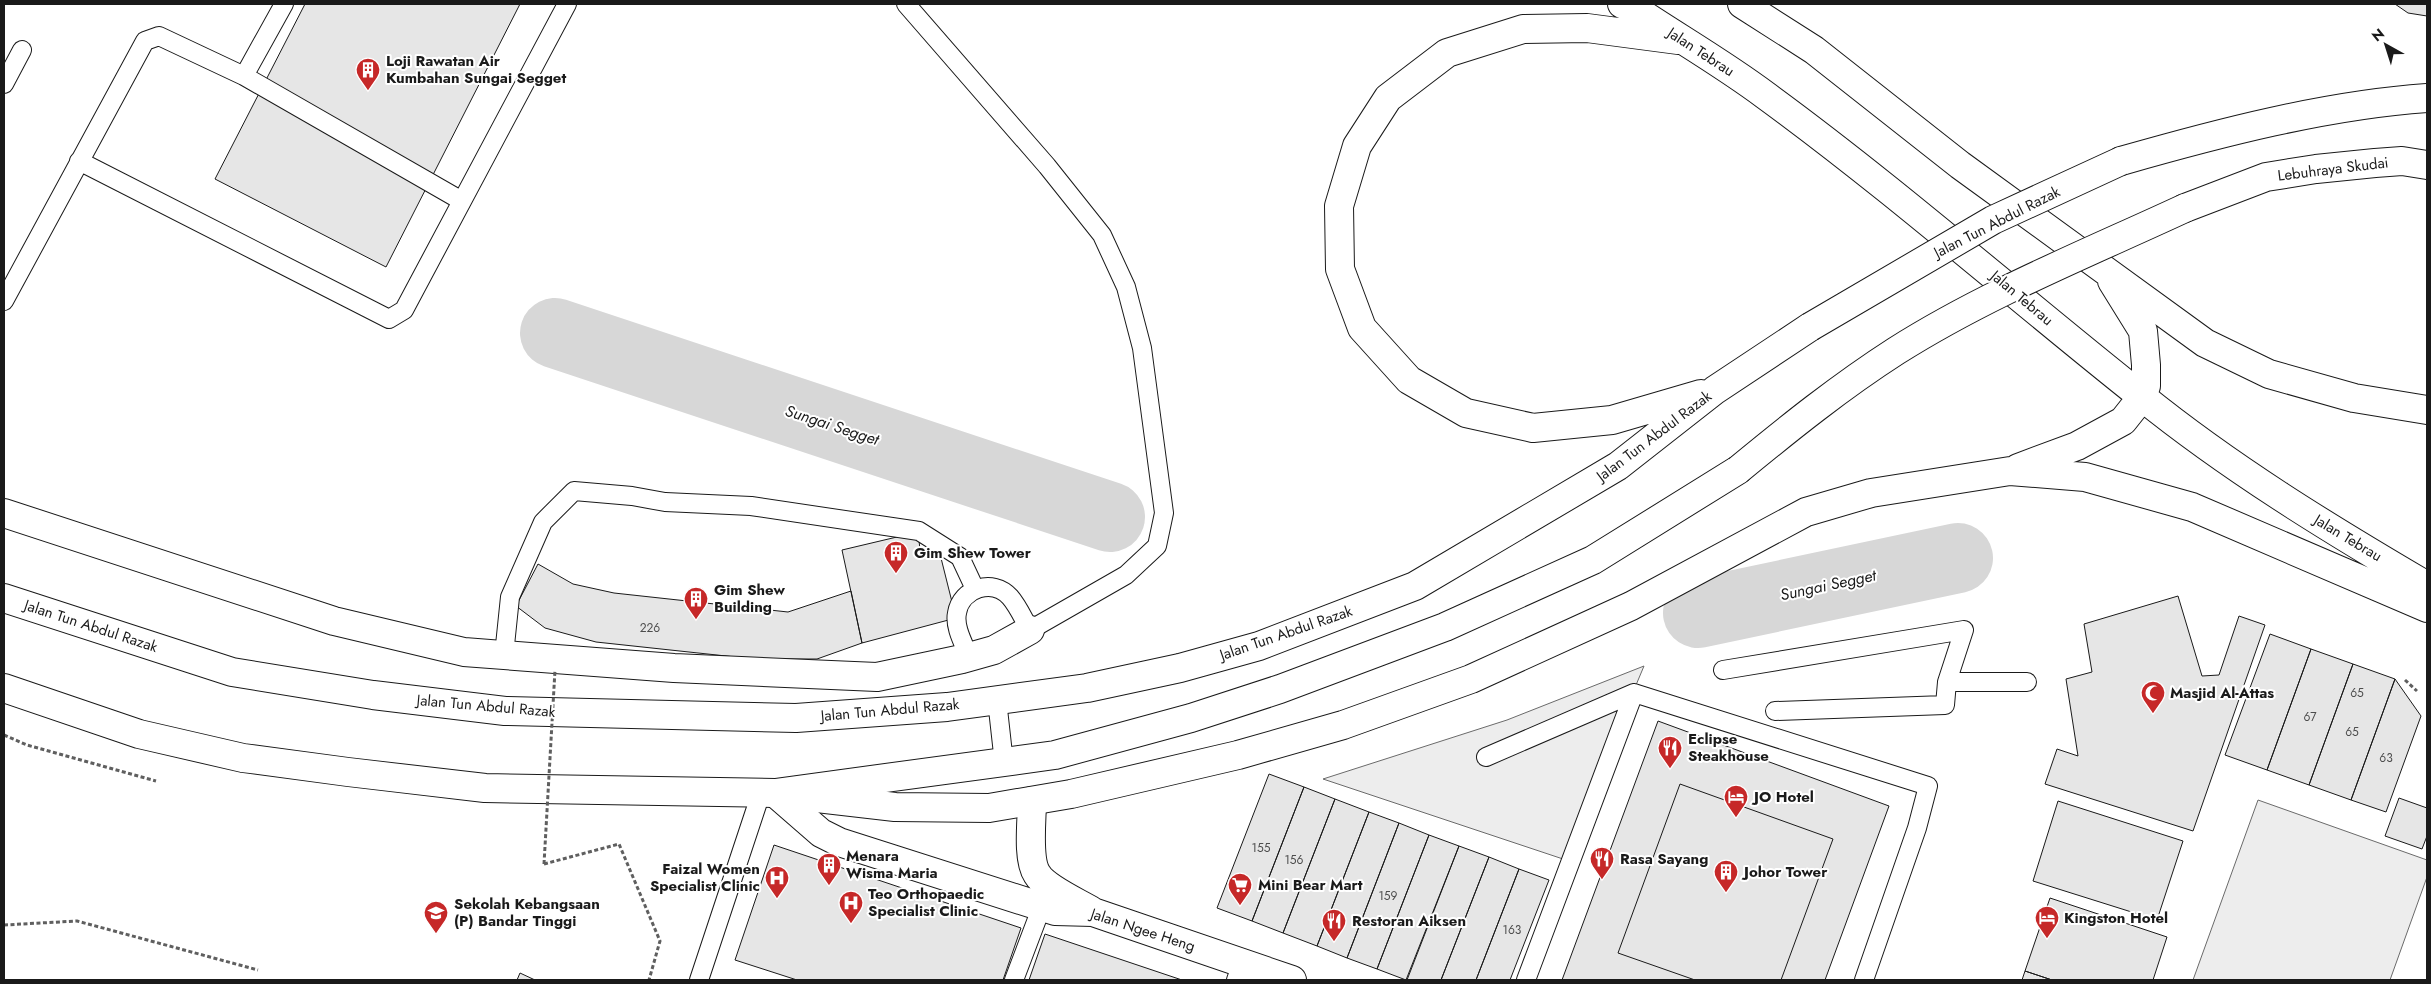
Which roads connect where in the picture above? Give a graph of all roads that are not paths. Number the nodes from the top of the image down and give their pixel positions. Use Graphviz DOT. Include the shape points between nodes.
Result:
graph roads {
  1 [pos="284,4"];
  2 [pos="567,4"];
  3 [pos="906,4"];
  4 [pos="1622,4"];
  5 [pos="1742,4"];
  6 [pos="1684,41"];
  7 [pos="22,50"];
  8 [pos="244,76"];
  9 [pos="4,84"];
  10 [pos="2427,98"];
  11 [pos="79,161"];
  12 [pos="2427,165"];
  13 [pos="462,201"];
  14 [pos="2104,269"];
  15 [pos="4,301"];
  16 [pos="1715,390"];
  17 [pos="2142,397"];
  18 [pos="2427,410"];
  19 [pos="2010,471"];
  20 [pos="4,513"];
  21 [pos="2427,586"];
  22 [pos="975,589"];
  23 [pos="4,598"];
  24 [pos="2427,608"];
  25 [pos="1030,630"];
  26 [pos="504,655"];
  27 [pos="969,657"];
  28 [pos="1723,670"];
  29 [pos="1948,682"];
  30 [pos="2027,682"];
  31 [pos="4,688"];
  32 [pos="1634,692"];
  33 [pos="997,700"];
  34 [pos="1775,711"];
  35 [pos="1486,757"];
  36 [pos="1004,763"];
  37 [pos="768,793"];
  38 [pos="1032,801"];
  39 [pos="1042,906"];
  40 [pos="1093,912"];
  41 [pos="1239,972"];
  42 [pos="1279,978"];
  43 [pos="699,980"];
  44 [pos="1014,980"];
  45 [pos="1526,980"];
  46 [pos="1864,980"];
  1 -- 8 [label="lane"];
  2 -- 13 [label="lane"];
  3 -- 25 [label="lane" via="1047,166 1102,235 1126,288 1142,348 1164,513 1157,546 1126,575"];
  4 -- 6 [label="main road, Jalan Tebrau"];
  5 -- 14 [label="main road" via="1814,50 1960,165"];
  6 -- 16 [label="main road" via="1587,28 1523,30 1447,53 1388,98 1357,146 1339,206 1340,269 1362,328 1409,380 1466,414 1533,428 1612,420"];
  6 -- 17 [label="main road, Jalan Tebrau" via="1763,93 1918,212"];
  7 -- 9 [label="lane"];
  8 -- 11 [label="lane" via="159,36 145,41"];
  8 -- 13 [label="lane"];
  10 -- 16 [label="main road, Jalan Tun Abdul Razak, bridge" via="2356,106 2203,137 2121,161 1994,220 1810,327"];
  11 -- 13 [label="lane" via="389,319 404,310"];
  11 -- 15 [label="lane"];
  12 -- 36 [label="main road, Lebuhraya Skudai, bridge" via="2375,163 2266,177 2185,208 1960,314 1904,346 1824,400 1738,470 1593,560 1445,627 1280,689 1191,718 1054,755"];
  14 -- 17 [label="main road" via="2143,331 2146,386"];
  14 -- 18 [label="main road" via="2205,343 2268,374 2354,398"];
  16 -- 33 [label="main road, Jalan Tun Abdul Razak" via="1618,466 1415,586 1259,646 1087,688"];
  17 -- 19 [label="main road" via="2123,421 2077,446"];
  17 -- 21 [label="main road, Jalan Tebrau" via="2333,531"];
  19 -- 24 [label="main road" via="2085,477 2192,507"];
  19 -- 38 [label="main road" via="1871,493 1806,512 1622,610 1470,680 1343,725 1137,780"];
  20 -- 26 [label="main road" via="334,621 464,652"];
  22 -- 25 [label="lane" via="984,587 1003,592 1011,598"];
  22 -- 26 [label="lane" via="960,557 919,531 751,506 665,502 574,491 543,522 510,597"];
  22 -- 27 [label="lane" via="966,595 956,623"];
  23 -- 33 [label="main road, Jalan Tun Abdul Razak" via="232,672 373,695 505,711 796,718 947,707"];
  25 -- 27 [label="main road" via="994,650"];
  26 -- 27 [label="main road" via="674,668 877,676"];
  28 -- 29 [label="lane" via="1964,630"];
  29 -- 30 [label="lane"];
  29 -- 34 [label="lane" via="1944,705"];
  31 -- 37 [label="main road" via="139,734 243,758 485,788"];
  32 -- 35 [label="lane"];
  32 -- 45 [label="lane"];
  32 -- 46 [label="lane" via="1928,786 1917,828"];
  33 -- 36 [label="lane"];
  36 -- 37 [label="main road"];
  37 -- 38 [label="main road" via="895,807 988,808"];
  37 -- 39 [label="main road, Jalan Ngee Heng" via="820,833 839,842"];
  37 -- 43 [label="lane"];
  38 -- 40 [label="main road" via="1033,864 1037,875"];
  39 -- 40 [label="main road, Jalan Ngee Heng" via="1056,911"];
  39 -- 44 [label="lane"];
  40 -- 41 [label="main road, Jalan Ngee Heng"];
  41 -- 42 [label="main road, Jalan Ngee Heng"];
}
